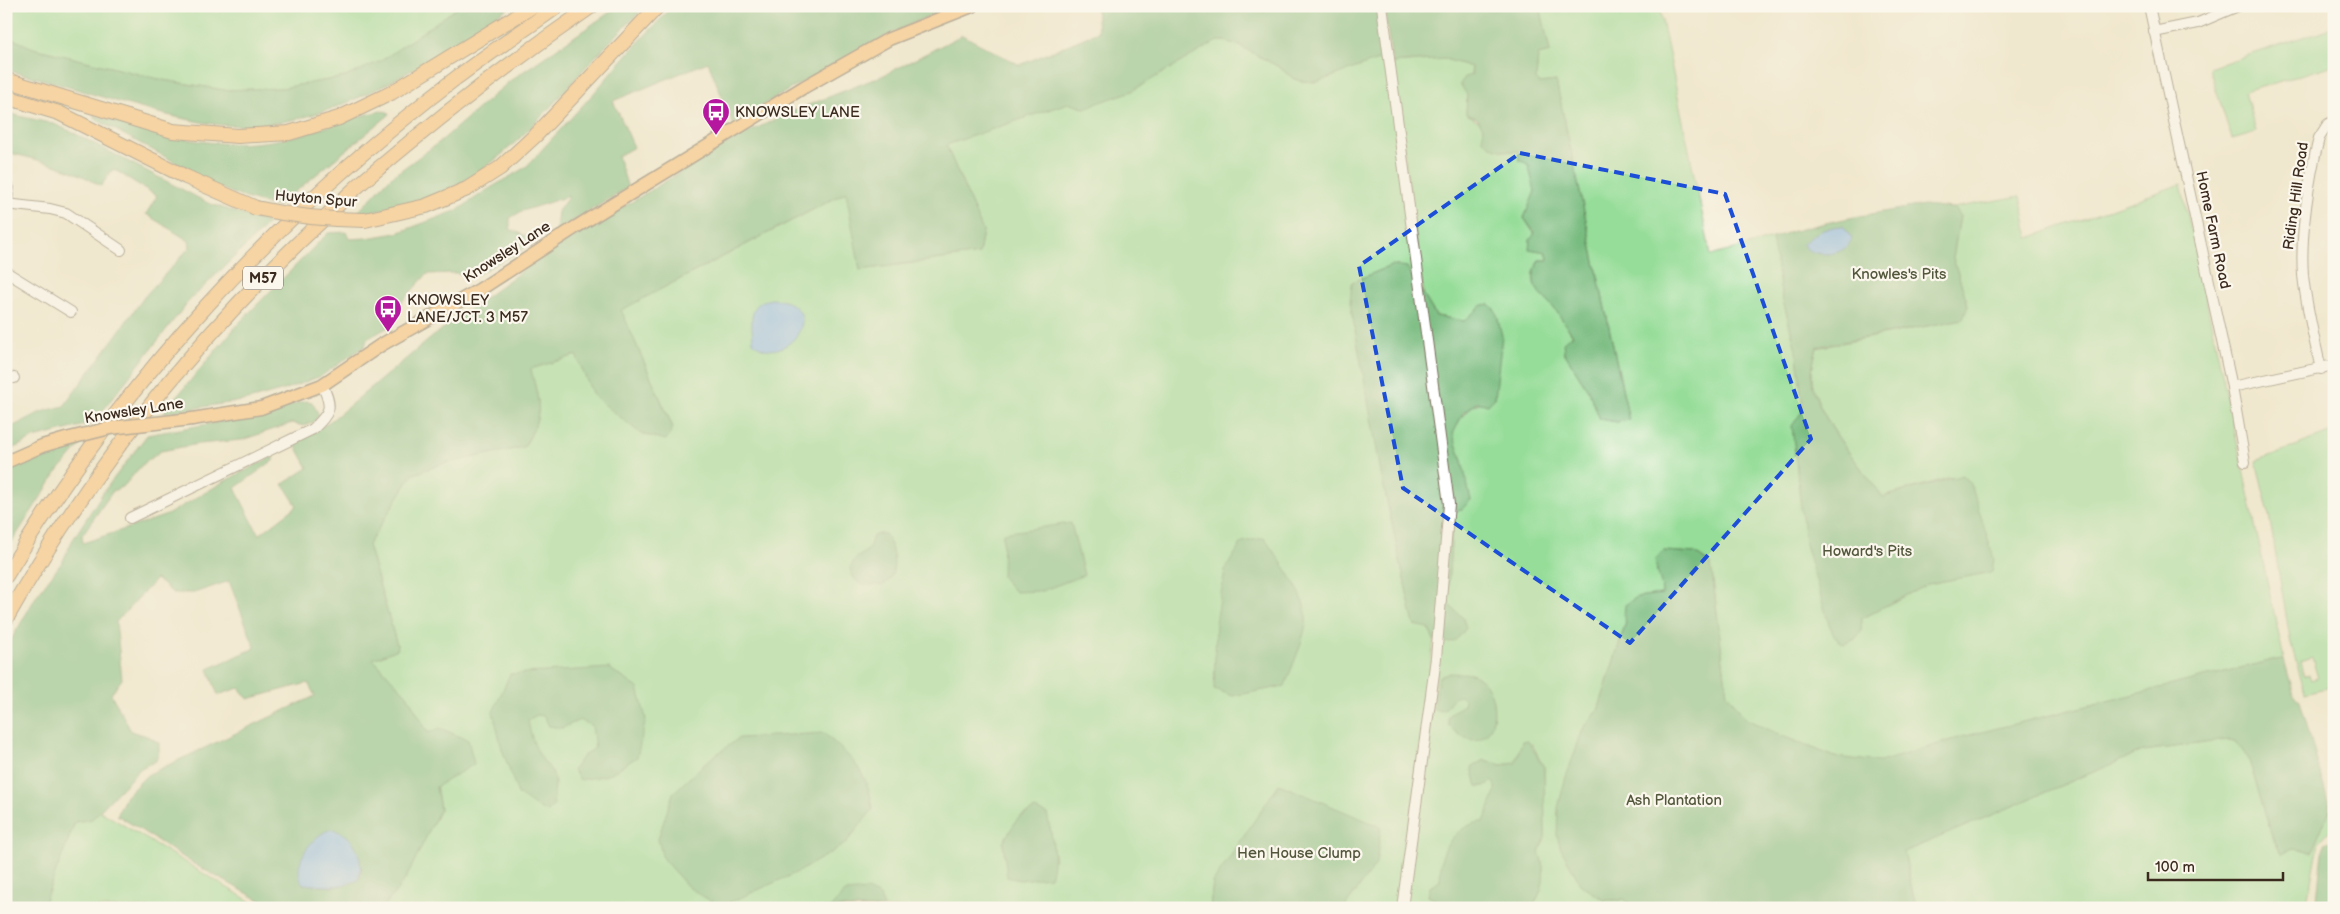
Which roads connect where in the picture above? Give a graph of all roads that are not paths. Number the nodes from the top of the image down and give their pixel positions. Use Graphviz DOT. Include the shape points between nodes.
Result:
graph roads {
  1 [pos="533,6"];
  2 [pos="558,6"];
  3 [pos="592,6"];
  4 [pos="658,6"];
  5 [pos="972,6"];
  6 [pos="1382,6"];
  7 [pos="2149,6"];
  8 [pos="2238,6"];
  9 [pos="2154,32"];
  10 [pos="6,80"];
  11 [pos="6,97"];
  12 [pos="2334,121"];
  13 [pos="9,188"];
  14 [pos="6,205"];
  15 [pos="132,245"];
  16 [pos="6,272"];
  17 [pos="72,313"];
  18 [pos="2334,365"];
  19 [pos="2321,368"];
  20 [pos="322,385"];
  21 [pos="2232,387"];
  22 [pos="6,462"];
  23 [pos="2245,462"];
  24 [pos="130,518"];
  25 [pos="6,576"];
  26 [pos="6,619"];
  27 [pos="1402,908"];
  1 -- 10 [label="highway" via="391,93 339,118 289,133 238,136 173,131"];
  2 -- 25 [label="highway, M57" via="456,78 355,161 227,282 173,342 92,445 37,523"];
  3 -- 26 [label="highway, M57" via="481,86 372,174 241,301 119,446 41,557"];
  4 -- 11 [label="highway, Huyton Spur, bridge" via="537,134 500,168 467,190 426,206 365,220 318,219 256,208 59,113"];
  5 -- 20 [label="main road, Knowsley Lane" via="889,39 804,86 479,290 381,345"];
  6 -- 27 [label="street" via="1449,504 1436,658"];
  7 -- 9 [label="street, Home Farm Road"];
  8 -- 9 [label="street" via="2198,23"];
  9 -- 21 [label="street, Home Farm Road"];
  12 -- 19 [label="street, Riding Hill Road" via="2328,124 2319,138 2303,242 2303,277"];
  13 -- 14 [label="street"];
  14 -- 15 [label="street" via="66,213 120,254"];
  16 -- 17 [label="street"];
  18 -- 19 [label="street"];
  19 -- 21 [label="street"];
  20 -- 22 [label="main road, Knowsley Lane, bridge" via="261,408 110,428 42,446"];
  20 -- 24 [label="street" via="329,408 326,417 313,429"];
  21 -- 23 [label="street, Home Farm Road"];
}
